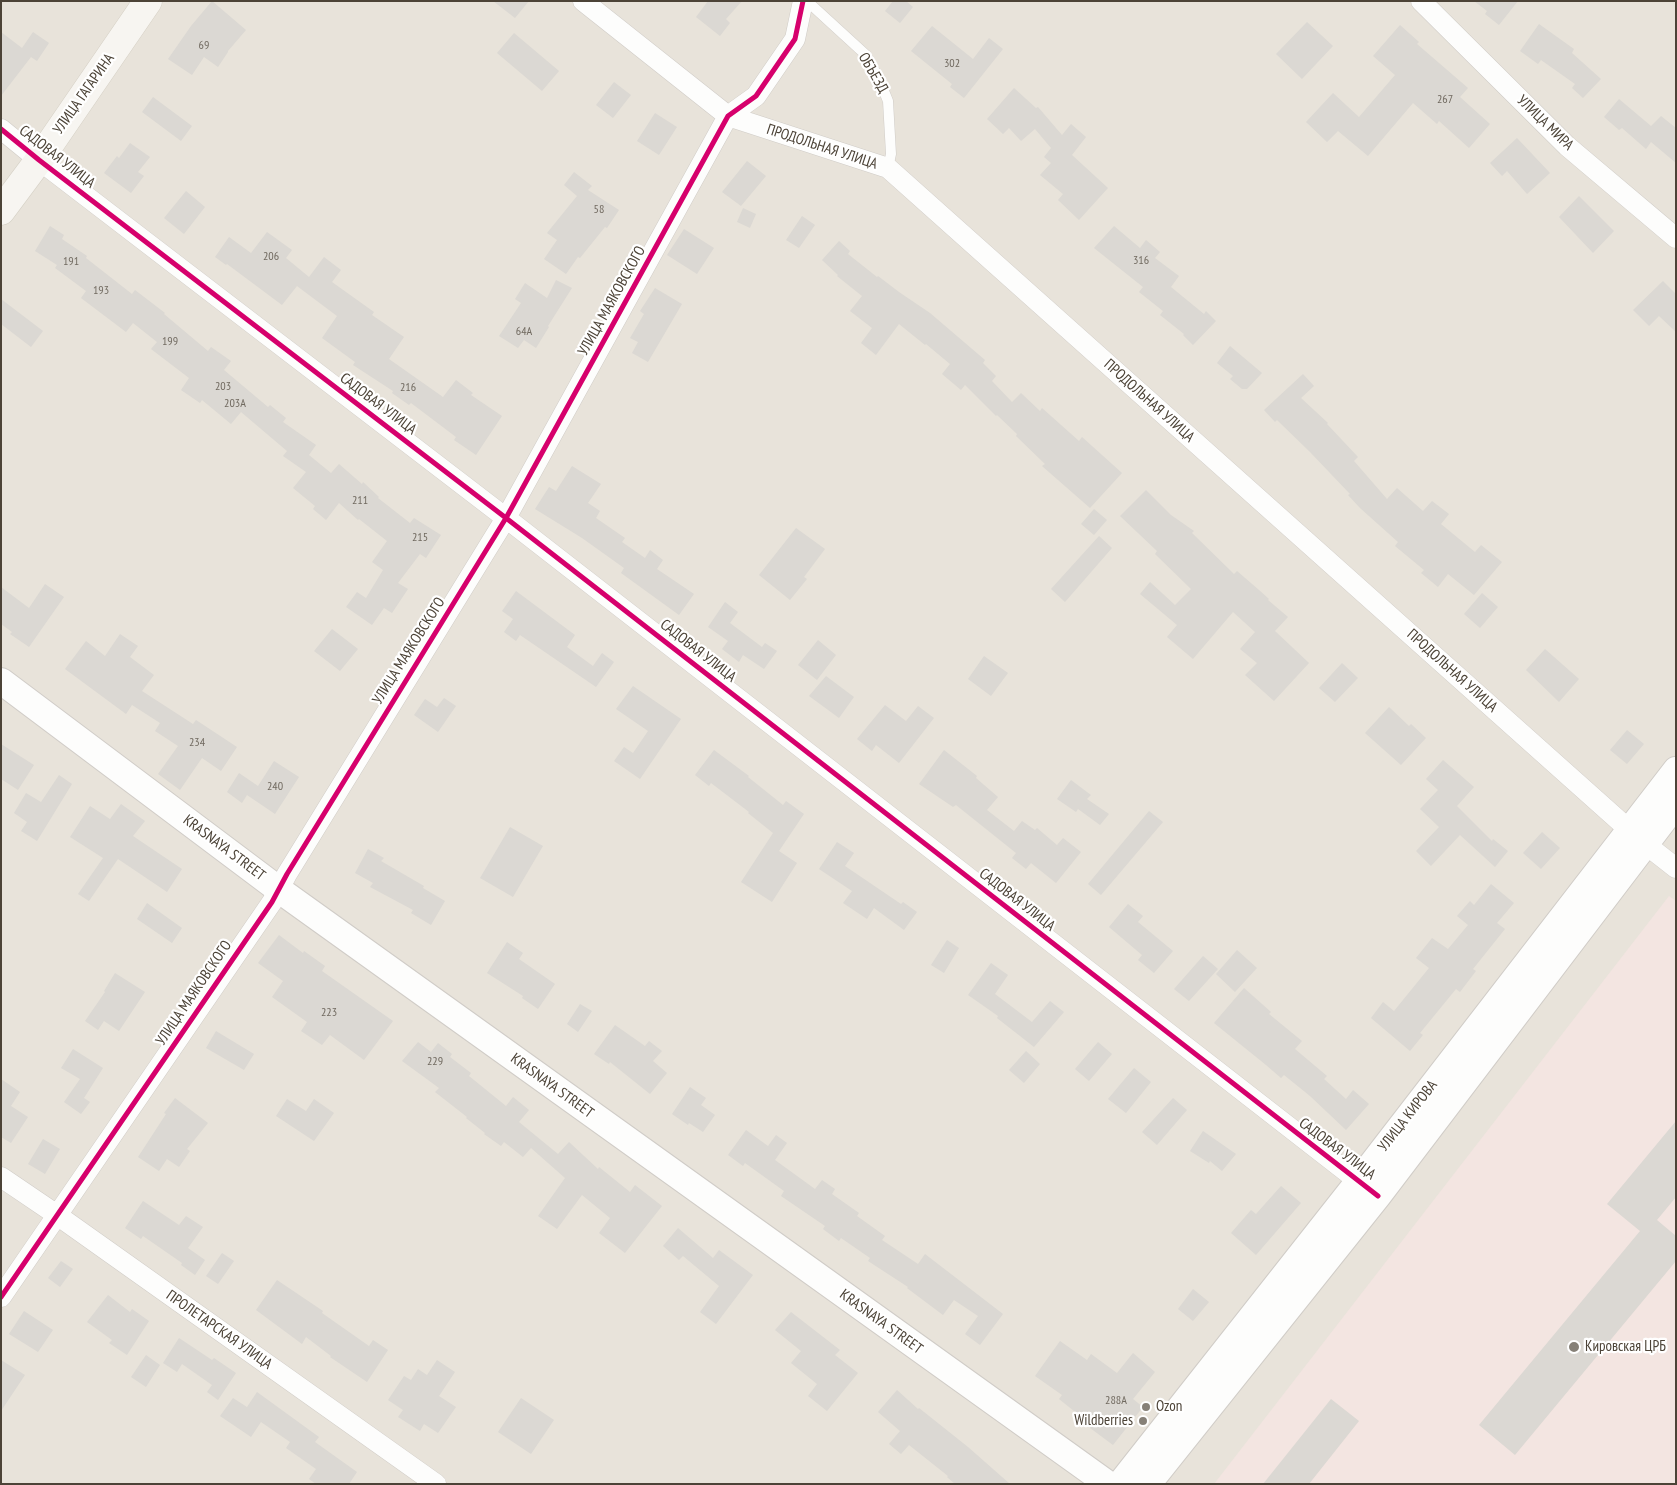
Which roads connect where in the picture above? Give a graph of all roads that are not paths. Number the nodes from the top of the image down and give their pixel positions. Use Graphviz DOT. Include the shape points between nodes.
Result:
graph roads {
  1 [pos="148,1"];
  2 [pos="583,1"];
  3 [pos="803,1"];
  4 [pos="807,1"];
  5 [pos="1421,1"];
  6 [pos="728,116"];
  7 [pos="1,129"];
  8 [pos="39,160"];
  9 [pos="888,168"];
  10 [pos="1,211"];
  11 [pos="1676,238"];
  12 [pos="506,518"];
  13 [pos="1,681"];
  14 [pos="1676,770"];
  15 [pos="1676,804"];
  16 [pos="1637,836"];
  17 [pos="1676,868"];
  18 [pos="278,889"];
  19 [pos="1,1178"];
  20 [pos="1368,1189"];
  21 [pos="57,1215"];
  22 [pos="1,1297"];
  23 [pos="436,1484"];
  24 [pos="1108,1484"];
  25 [pos="1120,1484"];
  26 [pos="1148,1484"];
  1 -- 8 [label="main road, УЛИЦА ГАГАРИНА"];
  2 -- 6 [label="street, ПРОДОЛЬНАЯ УЛИЦА"];
  3 -- 6 [label="street, УЛИЦА МАЯКОВСКОГО" via="795,39 756,96"];
  4 -- 9 [label="lane, ОБЪЕЗД" via="866,55 879,79 888,101 891,154"];
  5 -- 11 [label="street, УЛИЦА МИРА" via="1567,146"];
  6 -- 9 [label="street, ПРОДОЛЬНАЯ УЛИЦА"];
  6 -- 12 [label="street, УЛИЦА МАЯКОВСКОГО"];
  7 -- 8 [label="street, САДОВАЯ УЛИЦА"];
  8 -- 10 [label="main road, УЛИЦА ГАГАРИНА"];
  8 -- 12 [label="street, САДОВАЯ УЛИЦА"];
  9 -- 16 [label="street, ПРОДОЛЬНАЯ УЛИЦА"];
  12 -- 18 [label="street, УЛИЦА МАЯКОВСКОГО"];
  12 -- 20 [label="street, САДОВАЯ УЛИЦА"];
  13 -- 18 [label="street, KRASNAYA STREET"];
  14 -- 16 [label="street, УЛИЦА КИРОВА"];
  15 -- 16 [label="street, УЛИЦА КИРОВА"];
  16 -- 17 [label="street, ПРОДОЛЬНАЯ УЛИЦА"];
  16 -- 20 [label="street, УЛИЦА КИРОВА"];
  18 -- 21 [label="street, УЛИЦА МАЯКОВСКОГО"];
  18 -- 24 [label="street, KRASNAYA STREET"];
  19 -- 21 [label="street, ПРОЛЕТАРСКАЯ УЛИЦА"];
  20 -- 25 [label="street, УЛИЦА КИРОВА"];
  20 -- 26 [label="street, УЛИЦА КИРОВА"];
  21 -- 22 [label="street, УЛИЦА МАЯКОВСКОГО"];
  21 -- 23 [label="street, ПРОЛЕТАРСКАЯ УЛИЦА"];
}
